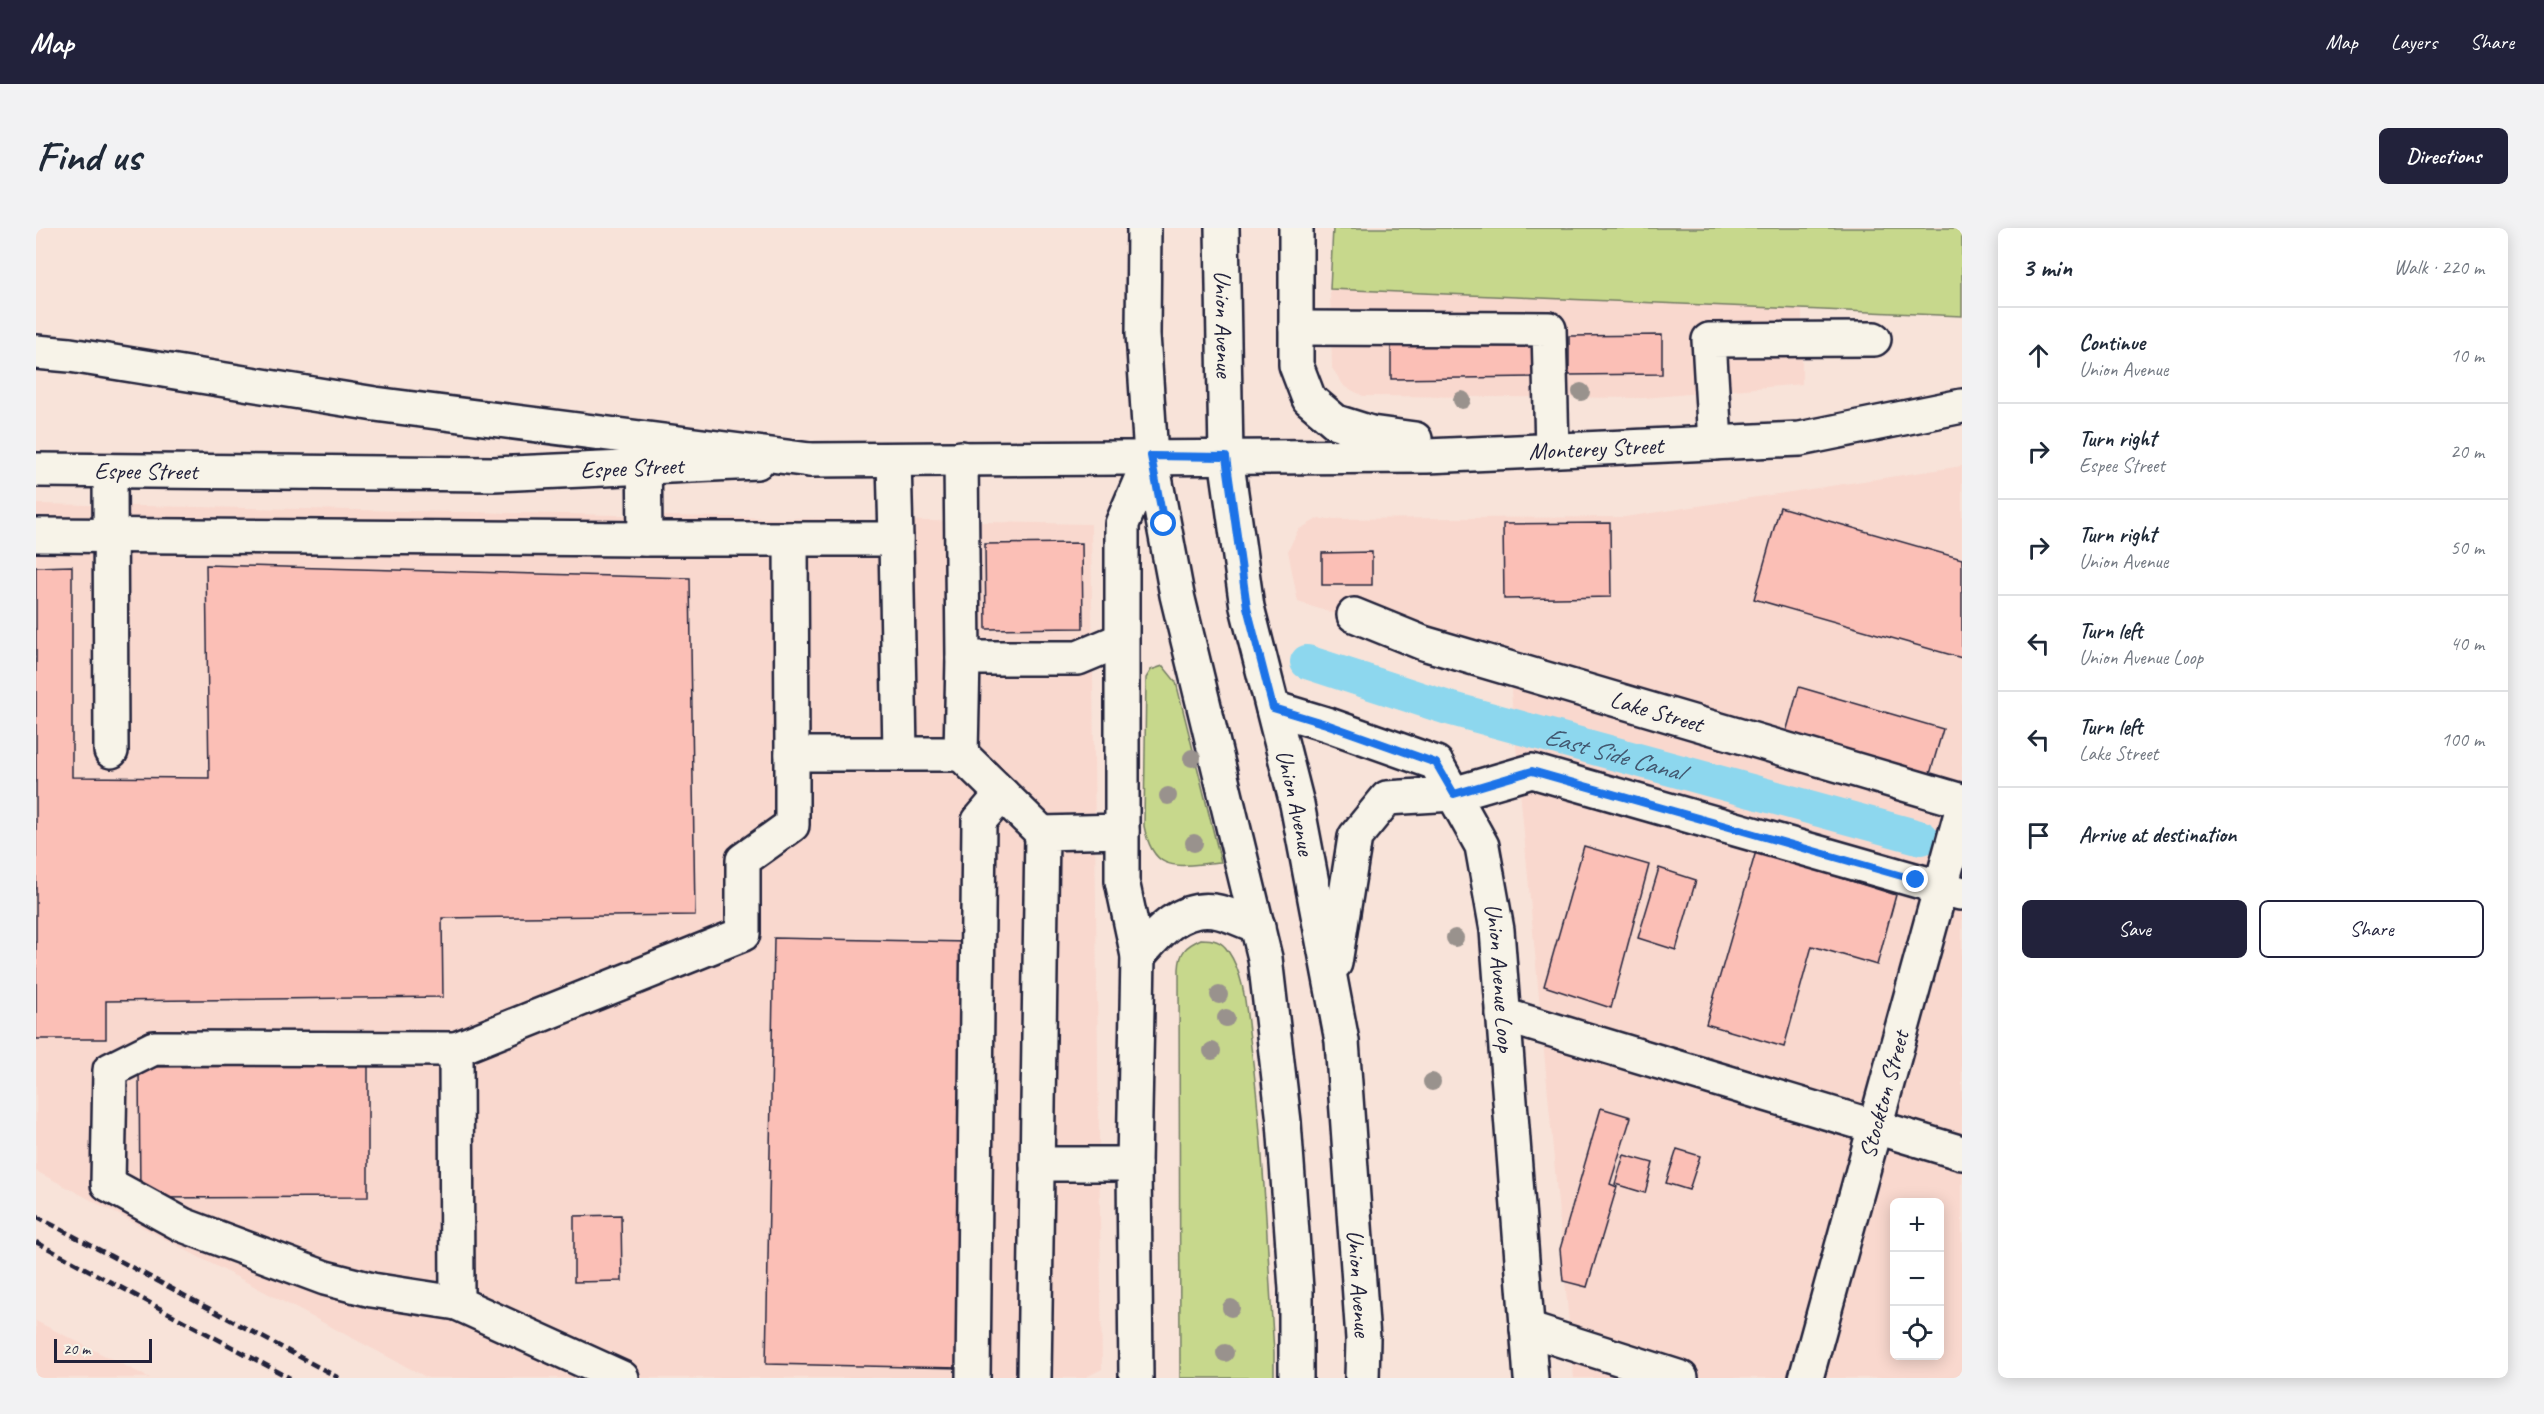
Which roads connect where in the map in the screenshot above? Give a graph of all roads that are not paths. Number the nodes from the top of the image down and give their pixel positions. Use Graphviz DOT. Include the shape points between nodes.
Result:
graph roads {
  1 [pos="1144,228"];
  2 [pos="1222,228"];
  3 [pos="1296,228"];
  4 [pos="1296,328"];
  5 [pos="1874,339"];
  6 [pos="36,352"];
  7 [pos="1962,406"];
  8 [pos="1715,443"];
  9 [pos="1552,450"];
  10 [pos="1504,452"];
  11 [pos="644,453"];
  12 [pos="1151,456"];
  13 [pos="1226,457"];
  14 [pos="961,458"];
  15 [pos="894,460"];
  16 [pos="36,471"];
  17 [pos="110,471"];
  18 [pos="36,535"];
  19 [pos="111,535"];
  20 [pos="645,539"];
  21 [pos="790,539"];
  22 [pos="896,539"];
  23 [pos="1354,615"];
  24 [pos="1121,640"];
  25 [pos="963,658"];
  26 [pos="1273,708"];
  27 [pos="111,751"];
  28 [pos="900,753"];
  29 [pos="792,754"];
  30 [pos="961,754"];
  31 [pos="1002,794"];
  32 [pos="1454,794"];
  33 [pos="1962,801"];
  34 [pos="1962,810"];
  35 [pos="1122,831"];
  36 [pos="1042,833"];
  37 [pos="1951,890"];
  38 [pos="1258,926"];
  39 [pos="1138,956"];
  40 [pos="1332,985"];
  41 [pos="1503,1015"];
  42 [pos="456,1049"];
  43 [pos="1875,1127"];
  44 [pos="1962,1153"];
  45 [pos="1037,1164"];
  46 [pos="1134,1164"];
  47 [pos="457,1303"];
  48 [pos="1527,1329"];
  49 [pos="622,1378"];
  50 [pos="973,1378"];
  51 [pos="1034,1378"];
  52 [pos="1136,1378"];
  53 [pos="1296,1378"];
  54 [pos="1362,1378"];
  55 [pos="1530,1378"];
  56 [pos="1682,1378"];
  57 [pos="1806,1378"];
  1 -- 12 [label="main road" via="1143,334"];
  2 -- 13 [label="main road, Union Avenue"];
  3 -- 4 [label="main road"];
  4 -- 9 [label="main road" via="1549,329"];
  4 -- 10 [label="main road" via="1296,365 1309,399 1336,422 1371,433"];
  5 -- 8 [label="main road" via="1709,340"];
  6 -- 11 [label="main road" via="375,405"];
  7 -- 8 [label="main road, Monterey Street" via="1800,439"];
  8 -- 9 [label="main road, Monterey Street"];
  9 -- 10 [label="main road, Monterey Street"];
  10 -- 13 [label="main road, Monterey Street"];
  11 -- 15 [label="main road"];
  11 -- 17 [label="main road, Espee Street" via="493,474"];
  11 -- 20 [label="main road"];
  12 -- 13 [label="main road"];
  12 -- 14 [label="main road"];
  12 -- 24 [label="main road" via="1122,524"];
  12 -- 38 [label="main road" via="1178,595"];
  13 -- 26 [label="main road, Union Avenue" via="1247,607"];
  14 -- 15 [label="main road"];
  14 -- 25 [label="main road"];
  15 -- 22 [label="main road"];
  16 -- 17 [label="main road, Espee Street"];
  17 -- 19 [label="main road"];
  18 -- 19 [label="main road"];
  19 -- 20 [label="main road"];
  19 -- 27 [label="main road"];
  20 -- 21 [label="main road"];
  21 -- 22 [label="main road"];
  21 -- 29 [label="main road"];
  22 -- 28 [label="main road"];
  23 -- 33 [label="main road, Lake Street" via="1423,643"];
  24 -- 25 [label="main road" via="1078,658"];
  24 -- 35 [label="main road"];
  25 -- 30 [label="main road"];
  26 -- 32 [label="main road, Union Avenue Loop" via="1436,763"];
  26 -- 40 [label="main road, Union Avenue" via="1297,804"];
  28 -- 29 [label="main road"];
  28 -- 30 [label="main road"];
  29 -- 42 [label="main road" via="792,825 742,860 742,934"];
  30 -- 31 [label="main road"];
  31 -- 36 [label="main road"];
  31 -- 50 [label="main road" via="978,821"];
  32 -- 37 [label="main road" via="1532,771"];
  32 -- 40 [label="main road" via="1387,798 1355,837"];
  32 -- 41 [label="main road, Union Avenue Loop" via="1482,846 1497,930"];
  34 -- 37 [label="main road, Stockton Street"];
  35 -- 36 [label="main road"];
  35 -- 39 [label="main road" via="1122,881"];
  36 -- 45 [label="main road"];
  37 -- 43 [label="main road, Stockton Street"];
  38 -- 39 [label="main road" via="1214,911 1186,912 1160,930"];
  38 -- 53 [label="main road" via="1284,1122 1296,1289"];
  39 -- 46 [label="main road"];
  40 -- 54 [label="main road, Union Avenue" via="1342,1041 1363,1339"];
  41 -- 43 [label="main road"];
  41 -- 48 [label="main road, Union Avenue Loop"];
  42 -- 47 [label="main road"];
  42 -- 47 [label="main road" via="154,1048 110,1071 108,1184 183,1225 325,1278 372,1290"];
  43 -- 44 [label="main road"];
  43 -- 57 [label="main road, Stockton Street"];
  45 -- 46 [label="main road"];
  45 -- 51 [label="main road"];
  46 -- 52 [label="main road"];
  47 -- 49 [label="main road"];
  48 -- 55 [label="main road, Union Avenue Loop"];
  48 -- 56 [label="main road"];
}
